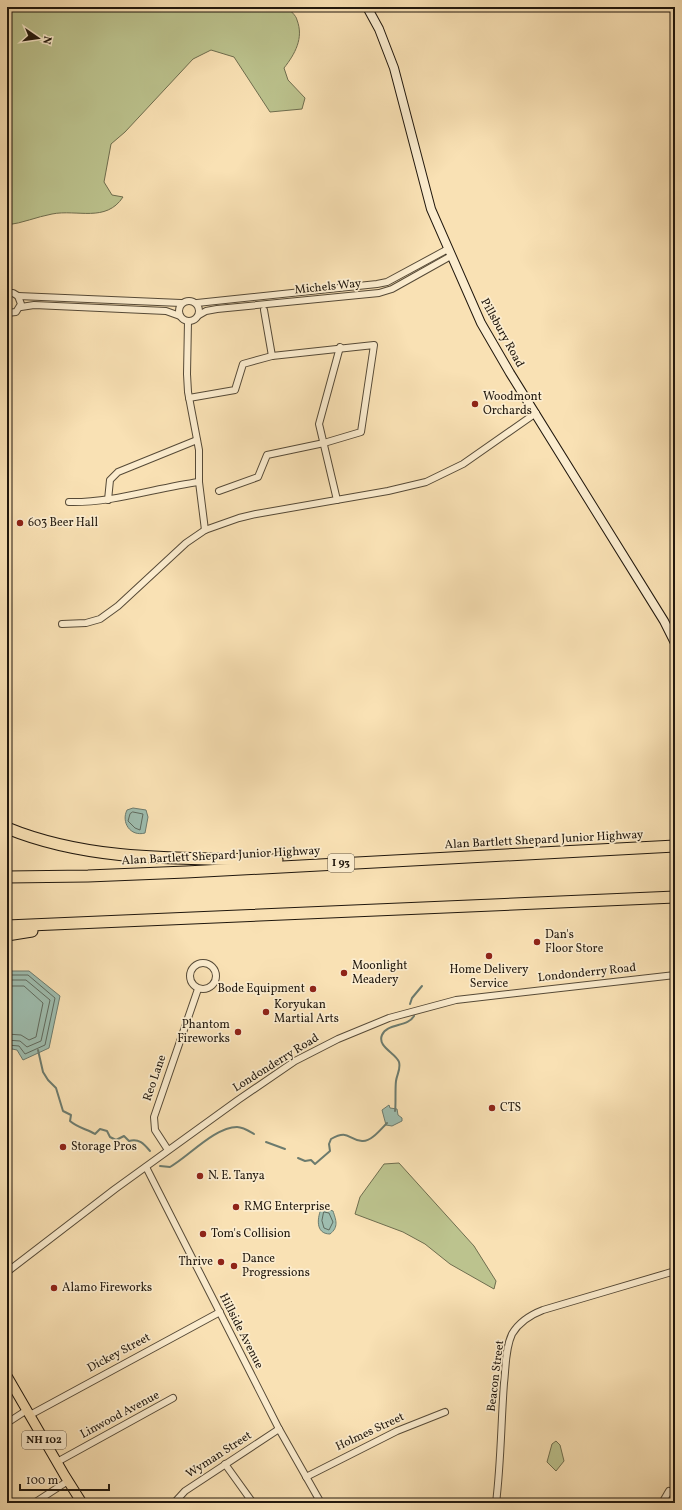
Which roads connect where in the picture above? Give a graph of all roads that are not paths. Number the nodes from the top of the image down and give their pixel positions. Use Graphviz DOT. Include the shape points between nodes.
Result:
graph roads {
  1 [pos="367,7"];
  2 [pos="449,253"];
  3 [pos="7,294"];
  4 [pos="18,296"];
  5 [pos="182,303"];
  6 [pos="197,303"];
  7 [pos="21,307"];
  8 [pos="264,310"];
  9 [pos="7,313"];
  10 [pos="199,315"];
  11 [pos="180,316"];
  12 [pos="188,321"];
  13 [pos="340,347"];
  14 [pos="272,356"];
  15 [pos="189,398"];
  16 [pos="536,413"];
  17 [pos="197,440"];
  18 [pos="324,443"];
  19 [pos="199,482"];
  20 [pos="219,491"];
  21 [pos="108,500"];
  22 [pos="337,500"];
  23 [pos="69,502"];
  24 [pos="205,530"];
  25 [pos="62,624"];
  26 [pos="675,643"];
  27 [pos="7,828"];
  28 [pos="675,846"];
  29 [pos="356,862"];
  30 [pos="7,877"];
  31 [pos="675,897"];
  32 [pos="104,922"];
  33 [pos="7,926"];
  34 [pos="7,935"];
  35 [pos="675,975"];
  36 [pos="198,989"];
  37 [pos="168,1150"];
  38 [pos="146,1167"];
  39 [pos="675,1271"];
  40 [pos="7,1272"];
  41 [pos="220,1312"];
  42 [pos="7,1376"];
  43 [pos="173,1398"];
  44 [pos="445,1412"];
  45 [pos="28,1413"];
  46 [pos="7,1423"];
  47 [pos="279,1429"];
  48 [pos="56,1462"];
  49 [pos="225,1464"];
  50 [pos="306,1477"];
  51 [pos="68,1481"];
  52 [pos="669,1491"];
  53 [pos="34,1503"];
  54 [pos="82,1503"];
  55 [pos="174,1503"];
  56 [pos="254,1503"];
  57 [pos="321,1503"];
  58 [pos="496,1503"];
  59 [pos="662,1503"];
  1 -- 2 [label="street, Pillsbury Road" via="379,29 394,68 431,209"];
  2 -- 6 [label="street, Michels Way" via="387,282 377,284"];
  2 -- 10 [label="street, Michels Way" via="392,289 379,293 217,309"];
  2 -- 16 [label="street, Pillsbury Road" via="481,323"];
  3 -- 4 [label="street"];
  4 -- 5 [label="street"];
  4 -- 7 [label="street"];
  5 -- 6 [label="street" via="190,300"];
  5 -- 11 [label="street"];
  6 -- 10 [label="street" via="200,308"];
  7 -- 9 [label="street" via="13,314"];
  7 -- 11 [label="street" via="34,305 166,311"];
  8 -- 14 [label="street"];
  10 -- 12 [label="street" via="195,320"];
  11 -- 12 [label="street"];
  12 -- 15 [label="street"];
  13 -- 14 [label="street"];
  13 -- 18 [label="street" via="320,424"];
  13 -- 18 [label="street" via="374,345 361,432"];
  14 -- 15 [label="street" via="243,364 236,390"];
  15 -- 17 [label="street"];
  16 -- 22 [label="street" via="450,472 426,482"];
  16 -- 26 [label="street, Pillsbury Road"];
  17 -- 19 [label="street" via="200,459"];
  17 -- 21 [label="street" via="118,472 110,480"];
  18 -- 20 [label="street" via="267,455 258,477"];
  18 -- 22 [label="street"];
  19 -- 21 [label="street"];
  19 -- 24 [label="street"];
  21 -- 23 [label="street" via="93,503"];
  22 -- 24 [label="street" via="239,518"];
  24 -- 25 [label="street" via="168,557 107,615 86,623"];
  27 -- 29 [label="highway" via="49,842 117,855"];
  28 -- 29 [label="highway, Alan Bartlett Shepard Junior Highway / I 93"];
  29 -- 30 [label="highway, Alan Bartlett Shepard Junior Highway / I 93" via="96,876"];
  31 -- 32 [label="highway"];
  32 -- 33 [label="highway"];
  32 -- 34 [label="highway"];
  35 -- 37 [label="street, Londonderry Road" via="488,995 443,1003 389,1018 338,1039 295,1061"];
  36 -- 36 [label="street" via="207,989 216,980 213,968 205,963 196,964 190,971 191,984"];
  36 -- 37 [label="street, Reo Lane" via="154,1116 155,1130"];
  37 -- 38 [label="street, Londonderry Road"];
  38 -- 40 [label="street, Londonderry Road"];
  38 -- 41 [label="street, Hillside Avenue"];
  39 -- 58 [label="street, Beacon Street" via="543,1310 530,1316 515,1330 509,1342 506,1361"];
  41 -- 45 [label="street, Dickey Street"];
  41 -- 47 [label="street, Hillside Avenue"];
  42 -- 45 [label="main road, NH 102"];
  43 -- 48 [label="street, Linwood Avenue"];
  44 -- 50 [label="street, Holmes Street" via="397,1431"];
  45 -- 46 [label="street, Dickey Street"];
  45 -- 48 [label="main road, NH 102"];
  47 -- 49 [label="street, Wyman Street"];
  47 -- 50 [label="street, Hillside Avenue"];
  48 -- 51 [label="main road, NH 102"];
  49 -- 55 [label="street, Wyman Street" via="185,1491"];
  49 -- 56 [label="street"];
  50 -- 57 [label="street, Hillside Avenue"];
  51 -- 53 [label="street"];
  51 -- 54 [label="main road, NH 102"];
  52 -- 59 [label="street"];
}
